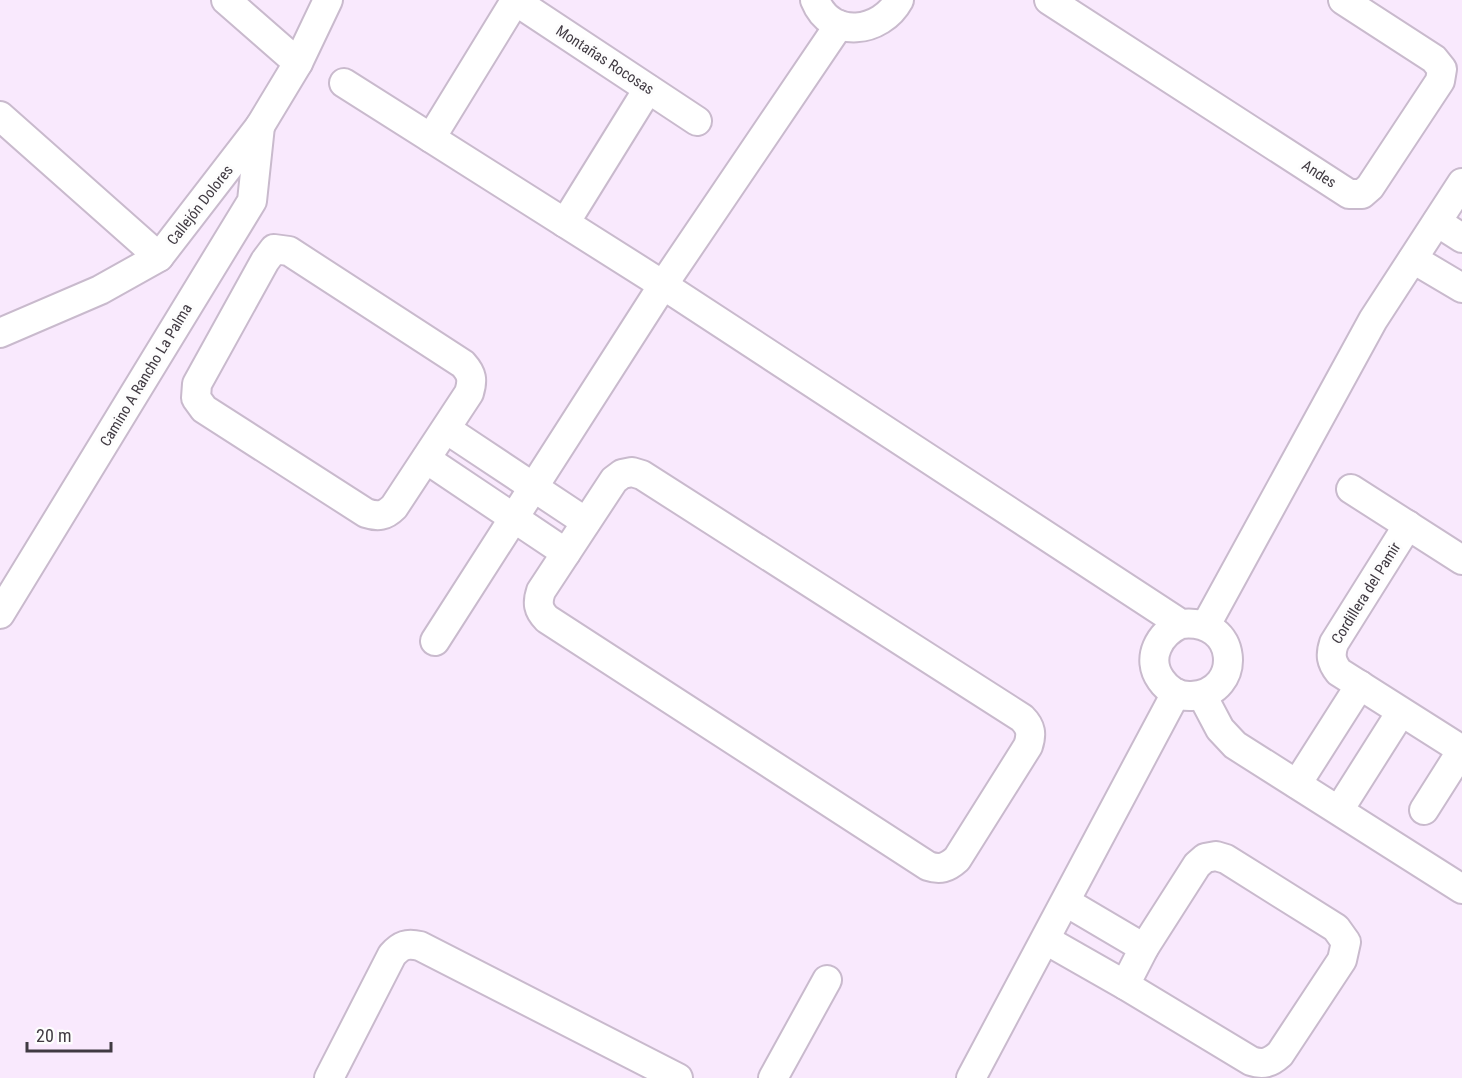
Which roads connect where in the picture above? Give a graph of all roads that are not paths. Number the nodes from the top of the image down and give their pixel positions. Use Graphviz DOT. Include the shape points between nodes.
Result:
graph roads {
  1 [pos="226,0"];
  2 [pos="328,0"];
  3 [pos="815,0"];
  4 [pos="899,0"];
  5 [pos="1049,0"];
  6 [pos="1343,0"];
  7 [pos="514,1"];
  8 [pos="839,25"];
  9 [pos="298,63"];
  10 [pos="344,83"];
  11 [pos="648,88"];
  12 [pos="0,116"];
  13 [pos="697,121"];
  14 [pos="260,126"];
  15 [pos="431,138"];
  16 [pos="1462,183"];
  17 [pos="1437,222"];
  18 [pos="565,223"];
  19 [pos="1462,238"];
  20 [pos="159,257"];
  21 [pos="1413,259"];
  22 [pos="663,285"];
  23 [pos="1462,288"];
  24 [pos="0,333"];
  25 [pos="446,429"];
  26 [pos="426,459"];
  27 [pos="532,487"];
  28 [pos="1351,489"];
  29 [pos="513,517"];
  30 [pos="586,522"];
  31 [pos="1408,525"];
  32 [pos="566,553"];
  33 [pos="1462,560"];
  34 [pos="0,614"];
  35 [pos="1194,624"];
  36 [pos="435,641"];
  37 [pos="1360,685"];
  38 [pos="1189,694"];
  39 [pos="1401,712"];
  40 [pos="1462,750"];
  41 [pos="1297,784"];
  42 [pos="1338,810"];
  43 [pos="1424,810"];
  44 [pos="1462,889"];
  45 [pos="1066,902"];
  46 [pos="1046,940"];
  47 [pos="1144,948"];
  48 [pos="827,980"];
  49 [pos="1125,985"];
  50 [pos="973,1077"];
  51 [pos="329,1078"];
  52 [pos="678,1078"];
  53 [pos="773,1078"];
  1 -- 9 [label="street"];
  2 -- 9 [label="street, Callejón Dolores"];
  3 -- 8 [label="street" via="827,17"];
  4 -- 8 [label="street" via="880,22 853,28"];
  5 -- 6 [label="street, Andes" via="1349,194 1362,194 1440,81 1442,69 1434,59"];
  7 -- 11 [label="street, Montañas Rocosas"];
  7 -- 15 [label="street"];
  8 -- 22 [label="street"];
  9 -- 14 [label="street, Callejón Dolores"];
  10 -- 15 [label="street"];
  11 -- 13 [label="street, Montañas Rocosas"];
  11 -- 18 [label="street"];
  12 -- 20 [label="street"];
  14 -- 20 [label="street, Callejón Dolores"];
  14 -- 34 [label="street, Camino A Rancho La Palma" via="252,201"];
  15 -- 18 [label="street"];
  16 -- 17 [label="street"];
  17 -- 19 [label="street"];
  17 -- 21 [label="street"];
  18 -- 22 [label="street"];
  20 -- 24 [label="street, Callejón Dolores" via="100,290"];
  21 -- 23 [label="street"];
  21 -- 35 [label="street"];
  22 -- 27 [label="street"];
  22 -- 35 [label="street"];
  25 -- 26 [label="street"];
  25 -- 26 [label="street" via="472,383 463,364 289,251 274,249 197,384 196,398 204,409 376,517 394,507"];
  25 -- 27 [label="street"];
  26 -- 29 [label="street"];
  27 -- 29 [label="street"];
  27 -- 30 [label="street"];
  28 -- 31 [label="street, Cordillera del Pamir"];
  29 -- 32 [label="street"];
  29 -- 36 [label="street"];
  30 -- 32 [label="street"];
  30 -- 32 [label="street" via="614,480 632,472 642,475 1022,718 1032,736 1028,746 957,859 949,867 928,866 547,619 537,601"];
  31 -- 33 [label="street, Cordillera del Pamir"];
  31 -- 37 [label="street, Cordillera del Pamir" via="1330,653 1339,672"];
  35 -- 38 [label="street" via="1225,643 1228,655 1222,680"];
  35 -- 38 [label="street" via="1170,629 1155,650 1154,663 1162,681"];
  37 -- 39 [label="street, Cordillera del Pamir"];
  37 -- 41 [label="street"];
  38 -- 41 [label="street" via="1235,745"];
  38 -- 45 [label="street"];
  39 -- 40 [label="street, Cordillera del Pamir"];
  39 -- 42 [label="street"];
  40 -- 43 [label="street, Cordillera del Pamir"];
  41 -- 42 [label="street"];
  42 -- 44 [label="street"];
  45 -- 46 [label="street"];
  45 -- 47 [label="street"];
  46 -- 49 [label="street"];
  46 -- 50 [label="street"];
  47 -- 49 [label="street"];
  47 -- 49 [label="street" via="1197,865 1216,856 1336,928 1346,942 1342,960 1280,1054 1261,1064"];
  48 -- 53 [label="street"];
  51 -- 52 [label="street" via="392,955 399,947 410,944"];
}
